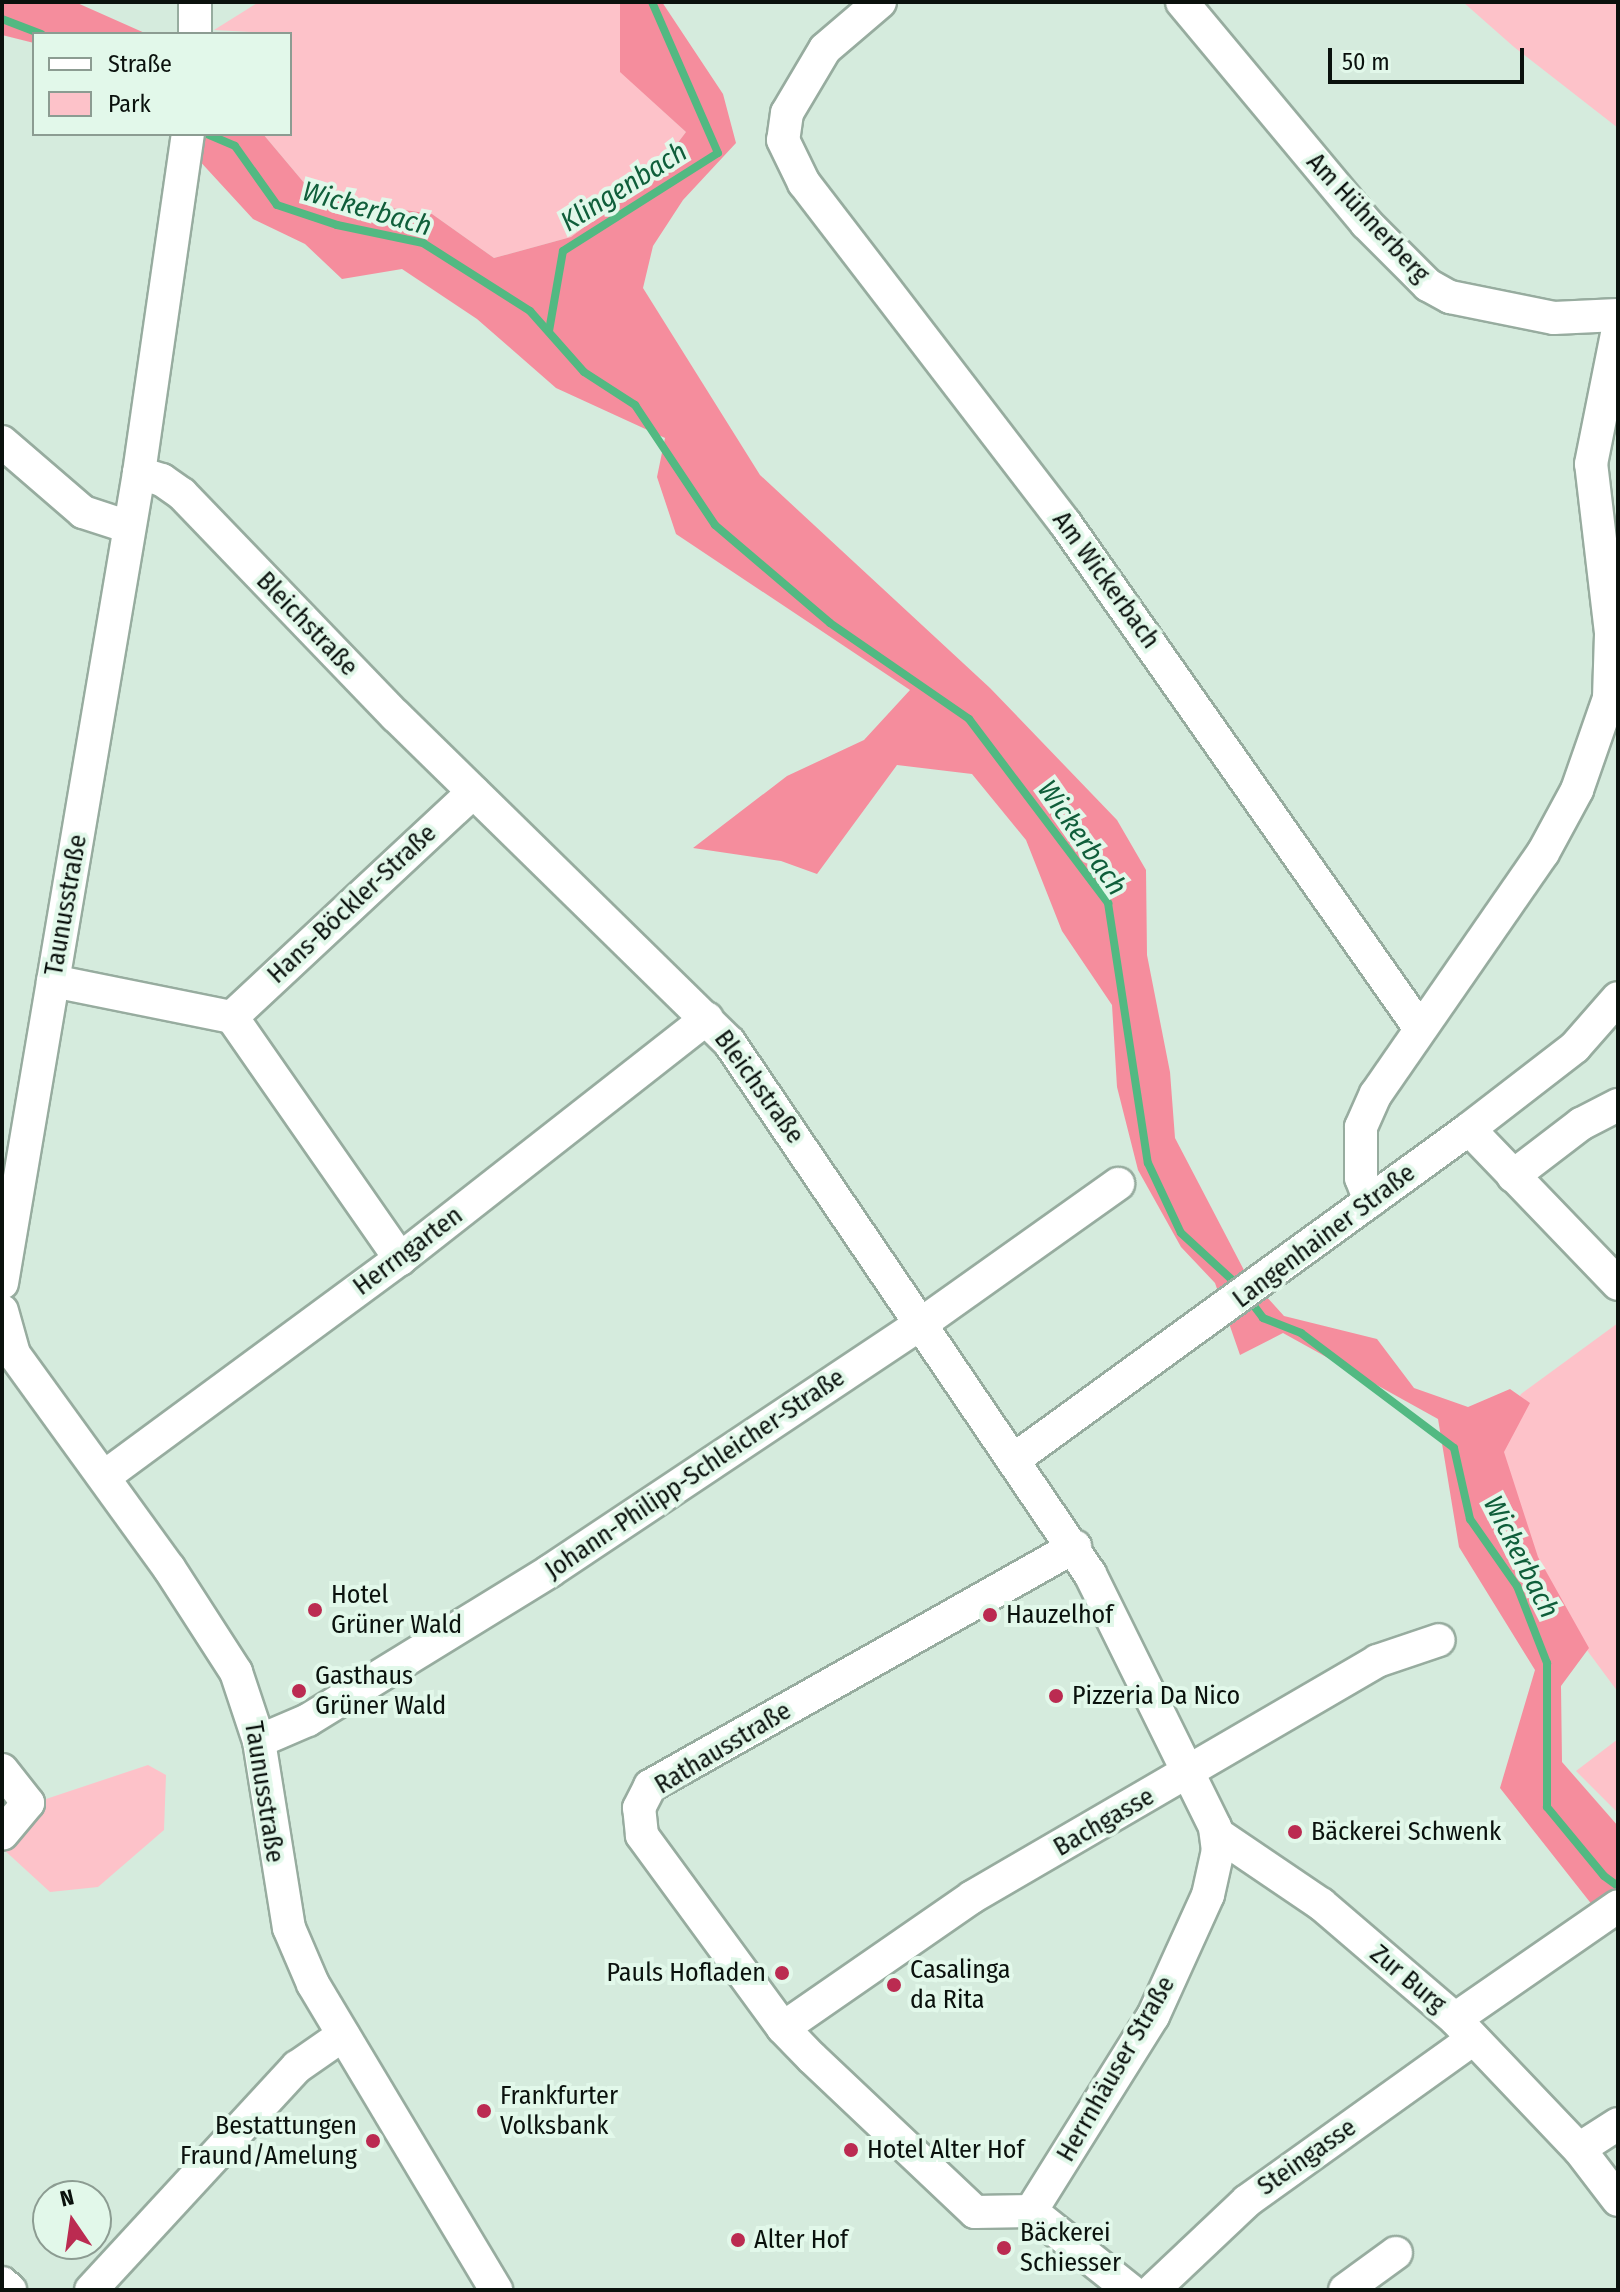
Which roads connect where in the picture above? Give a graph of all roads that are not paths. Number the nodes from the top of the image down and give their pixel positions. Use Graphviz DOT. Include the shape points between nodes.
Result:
graph roads {
  1 [pos="195,2"];
  2 [pos="880,2"];
  3 [pos="1182,2"];
  4 [pos="195,32"];
  5 [pos="188,139"];
  6 [pos="1618,315"];
  7 [pos="1618,329"];
  8 [pos="2,442"];
  9 [pos="139,473"];
  10 [pos="129,527"];
  11 [pos="473,792"];
  12 [pos="53,981"];
  13 [pos="1618,998"];
  14 [pos="232,1017"];
  15 [pos="707,1018"];
  16 [pos="1419,1027"];
  17 [pos="1618,1105"];
  18 [pos="1469,1129"];
  19 [pos="1513,1176"];
  20 [pos="1118,1184"];
  21 [pos="1370,1201"];
  22 [pos="400,1259"];
  23 [pos="2,1283"];
  24 [pos="1618,1284"];
  25 [pos="2,1311"];
  26 [pos="921,1324"];
  27 [pos="1016,1458"];
  28 [pos="104,1477"];
  29 [pos="1075,1547"];
  30 [pos="1439,1640"];
  31 [pos="259,1741"];
  32 [pos="2,1770"];
  33 [pos="1186,1775"];
  34 [pos="1216,1833"];
  35 [pos="2,1834"];
  36 [pos="1614,1908"];
  37 [pos="783,2028"];
  38 [pos="1464,2029"];
  39 [pos="343,2035"];
  40 [pos="1618,2124"];
  41 [pos="1579,2149"];
  42 [pos="1618,2200"];
  43 [pos="1031,2211"];
  44 [pos="1396,2253"];
  45 [pos="2,2283"];
  46 [pos="10,2290"];
  47 [pos="91,2290"];
  48 [pos="496,2290"];
  49 [pos="1130,2290"];
  50 [pos="1153,2290"];
  51 [pos="1345,2290"];
  1 -- 4 [label="street"];
  2 -- 16 [label="street, Am Wickerbach" via="825,49 799,86 783,140 804,183 1065,523"];
  3 -- 6 [label="street, Am Hühnerberg" via="1366,223 1428,285 1450,297 1554,318"];
  5 -- 9 [label="street, Taunusstraße"];
  7 -- 16 [label="street" via="1591,464 1611,633 1609,698 1577,790 1543,853"];
  8 -- 10 [label="street" via="83,512"];
  9 -- 10 [label="street, Taunusstraße"];
  9 -- 11 [label="street, Bleichstraße" via="182,494"];
  10 -- 12 [label="street, Taunusstraße"];
  11 -- 14 [label="street, Hans-Böckler-Straße"];
  11 -- 15 [label="street, Bleichstraße"];
  12 -- 14 [label="street"];
  12 -- 23 [label="street, Taunusstraße"];
  13 -- 18 [label="street, Langenhainer Straße" via="1575,1047"];
  14 -- 22 [label="street"];
  15 -- 22 [label="street, Herrngarten"];
  15 -- 26 [label="street, Bleichstraße" via="744,1060"];
  16 -- 21 [label="street" via="1361,1127 1361,1178"];
  17 -- 19 [label="street" via="1581,1124"];
  18 -- 19 [label="street"];
  18 -- 21 [label="street, Langenhainer Straße"];
  19 -- 24 [label="street"];
  20 -- 26 [label="street, Johann-Philipp-Schleicher-Straße"];
  21 -- 27 [label="street, Langenhainer Straße"];
  22 -- 28 [label="street, Herrngarten"];
  25 -- 28 [label="street, Taunusstraße" via="14,1354"];
  26 -- 27 [label="street, Bleichstraße"];
  26 -- 31 [label="street, Johann-Philipp-Schleicher-Straße" via="550,1571 308,1720"];
  27 -- 29 [label="street, Bleichstraße"];
  28 -- 31 [label="street, Taunusstraße" via="236,1672"];
  29 -- 33 [label="street, Bleichstraße"];
  29 -- 37 [label="street, Rathausstraße" via="650,1786 639,1808 642,1835"];
  30 -- 33 [label="street, Bachgasse" via="1377,1661"];
  31 -- 39 [label="street, Taunusstraße" via="289,1928"];
  32 -- 35 [label="street" via="28,1803"];
  33 -- 34 [label="street, Bleichstraße"];
  33 -- 37 [label="street, Bachgasse" via="972,1897"];
  34 -- 38 [label="street, Zur Burg" via="1321,1904"];
  34 -- 43 [label="street, Herrnhäuser Straße" via="1218,1850 1208,1895 1153,2016"];
  36 -- 38 [label="street, Steingasse"];
  37 -- 43 [label="street, Rathausstraße" via="975,2212"];
  38 -- 41 [label="street, Zur Burg"];
  38 -- 50 [label="street, Steingasse" via="1247,2201"];
  39 -- 47 [label="street" via="297,2067"];
  39 -- 48 [label="street, Taunusstraße"];
  40 -- 41 [label="street"];
  41 -- 42 [label="street, Zur Burg"];
  43 -- 49 [label="street"];
  44 -- 51 [label="street"];
  45 -- 46 [label="street"];
}
